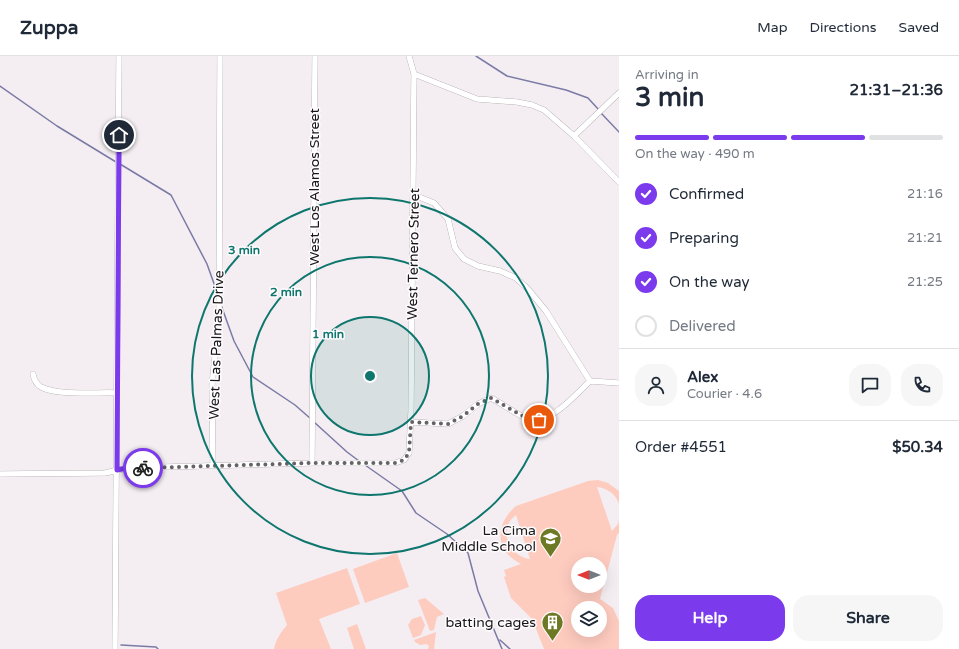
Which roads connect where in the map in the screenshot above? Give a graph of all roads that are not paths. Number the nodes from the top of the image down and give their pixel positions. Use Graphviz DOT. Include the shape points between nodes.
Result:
graph roads {
  1 [pos="119,56"];
  2 [pos="220,56"];
  3 [pos="315,56"];
  4 [pos="409,56"];
  5 [pos="414,74"];
  6 [pos="619,93"];
  7 [pos="574,136"];
  8 [pos="619,182"];
  9 [pos="414,195"];
  10 [pos="33,374"];
  11 [pos="590,381"];
  12 [pos="619,383"];
  13 [pos="117,393"];
  14 [pos="411,422"];
  15 [pos="312,463"];
  16 [pos="213,466"];
  17 [pos="117,470"];
  18 [pos="0,474"];
  19 [pos="115,649"];
  1 -- 13 [label="street"];
  2 -- 16 [label="street, West Las Palmas Drive" via="219,319 212,385"];
  3 -- 15 [label="street, West Los Alamos Street"];
  4 -- 5 [label="street, West Ternero Street"];
  5 -- 7 [label="street" via="477,99 532,105 544,110"];
  5 -- 9 [label="street, West Ternero Street"];
  6 -- 7 [label="street"];
  7 -- 8 [label="street"];
  9 -- 11 [label="street" via="434,203 448,219 455,248 464,258 478,266 516,278 528,289 546,311"];
  9 -- 14 [label="street, West Ternero Street"];
  10 -- 13 [label="street" via="36,383 41,387 59,392"];
  11 -- 12 [label="street"];
  11 -- 14 [label="street" via="552,415 539,420 528,419 491,398 448,424"];
  13 -- 17 [label="street"];
  14 -- 15 [label="street, West Ternero Street" via="409,453 404,460 395,463"];
  15 -- 16 [label="street"];
  16 -- 17 [label="street"];
  17 -- 18 [label="street" via="105,473"];
  17 -- 19 [label="street"];
}
